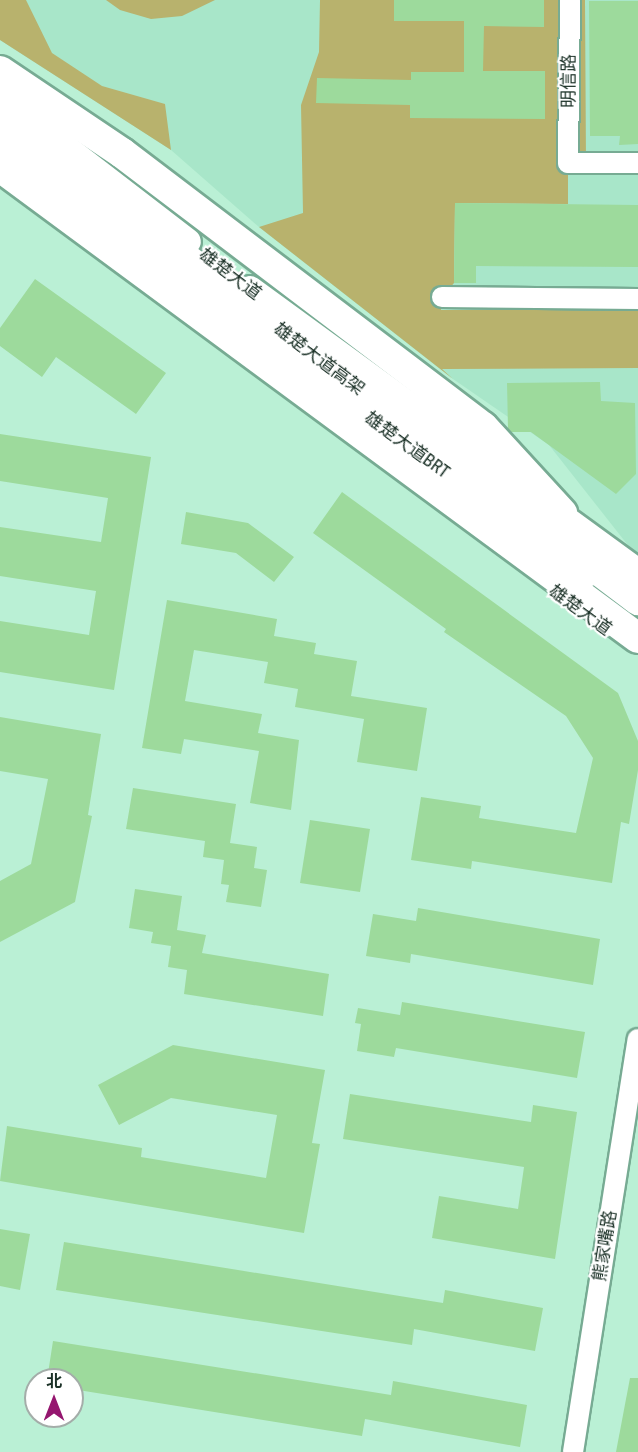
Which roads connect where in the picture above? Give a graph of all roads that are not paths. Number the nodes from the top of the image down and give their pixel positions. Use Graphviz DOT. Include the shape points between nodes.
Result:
graph roads {
  1 [pos="570,0"];
  2 [pos="0,71"];
  3 [pos="0,97"];
  4 [pos="0,118"];
  5 [pos="0,144"];
  6 [pos="638,163"];
  7 [pos="0,167"];
  8 [pos="0,185"];
  9 [pos="442,297"];
  10 [pos="638,299"];
  11 [pos="562,513"];
  12 [pos="638,572"];
  13 [pos="638,600"];
  14 [pos="638,621"];
  15 [pos="638,638"];
  16 [pos="638,652"];
  17 [pos="638,1039"];
  18 [pos="573,1452"];
  1 -- 6 [label="street, 明信路" via="568,163"];
  2 -- 11 [label="highway" via="122,153 483,427"];
  3 -- 11 [label="main road, 雄楚大道" via="216,265"];
  4 -- 13 [label="highway, 雄楚大道高架"];
  5 -- 14 [label="street, 雄楚大道BRT" via="473,493"];
  7 -- 15 [label="highway, 雄楚大道高架"];
  8 -- 16 [label="main road, 雄楚大道"];
  9 -- 10 [label="street"];
  11 -- 12 [label="main road, 雄楚大道"];
  17 -- 18 [label="street, 熊家嘴路"];
}
